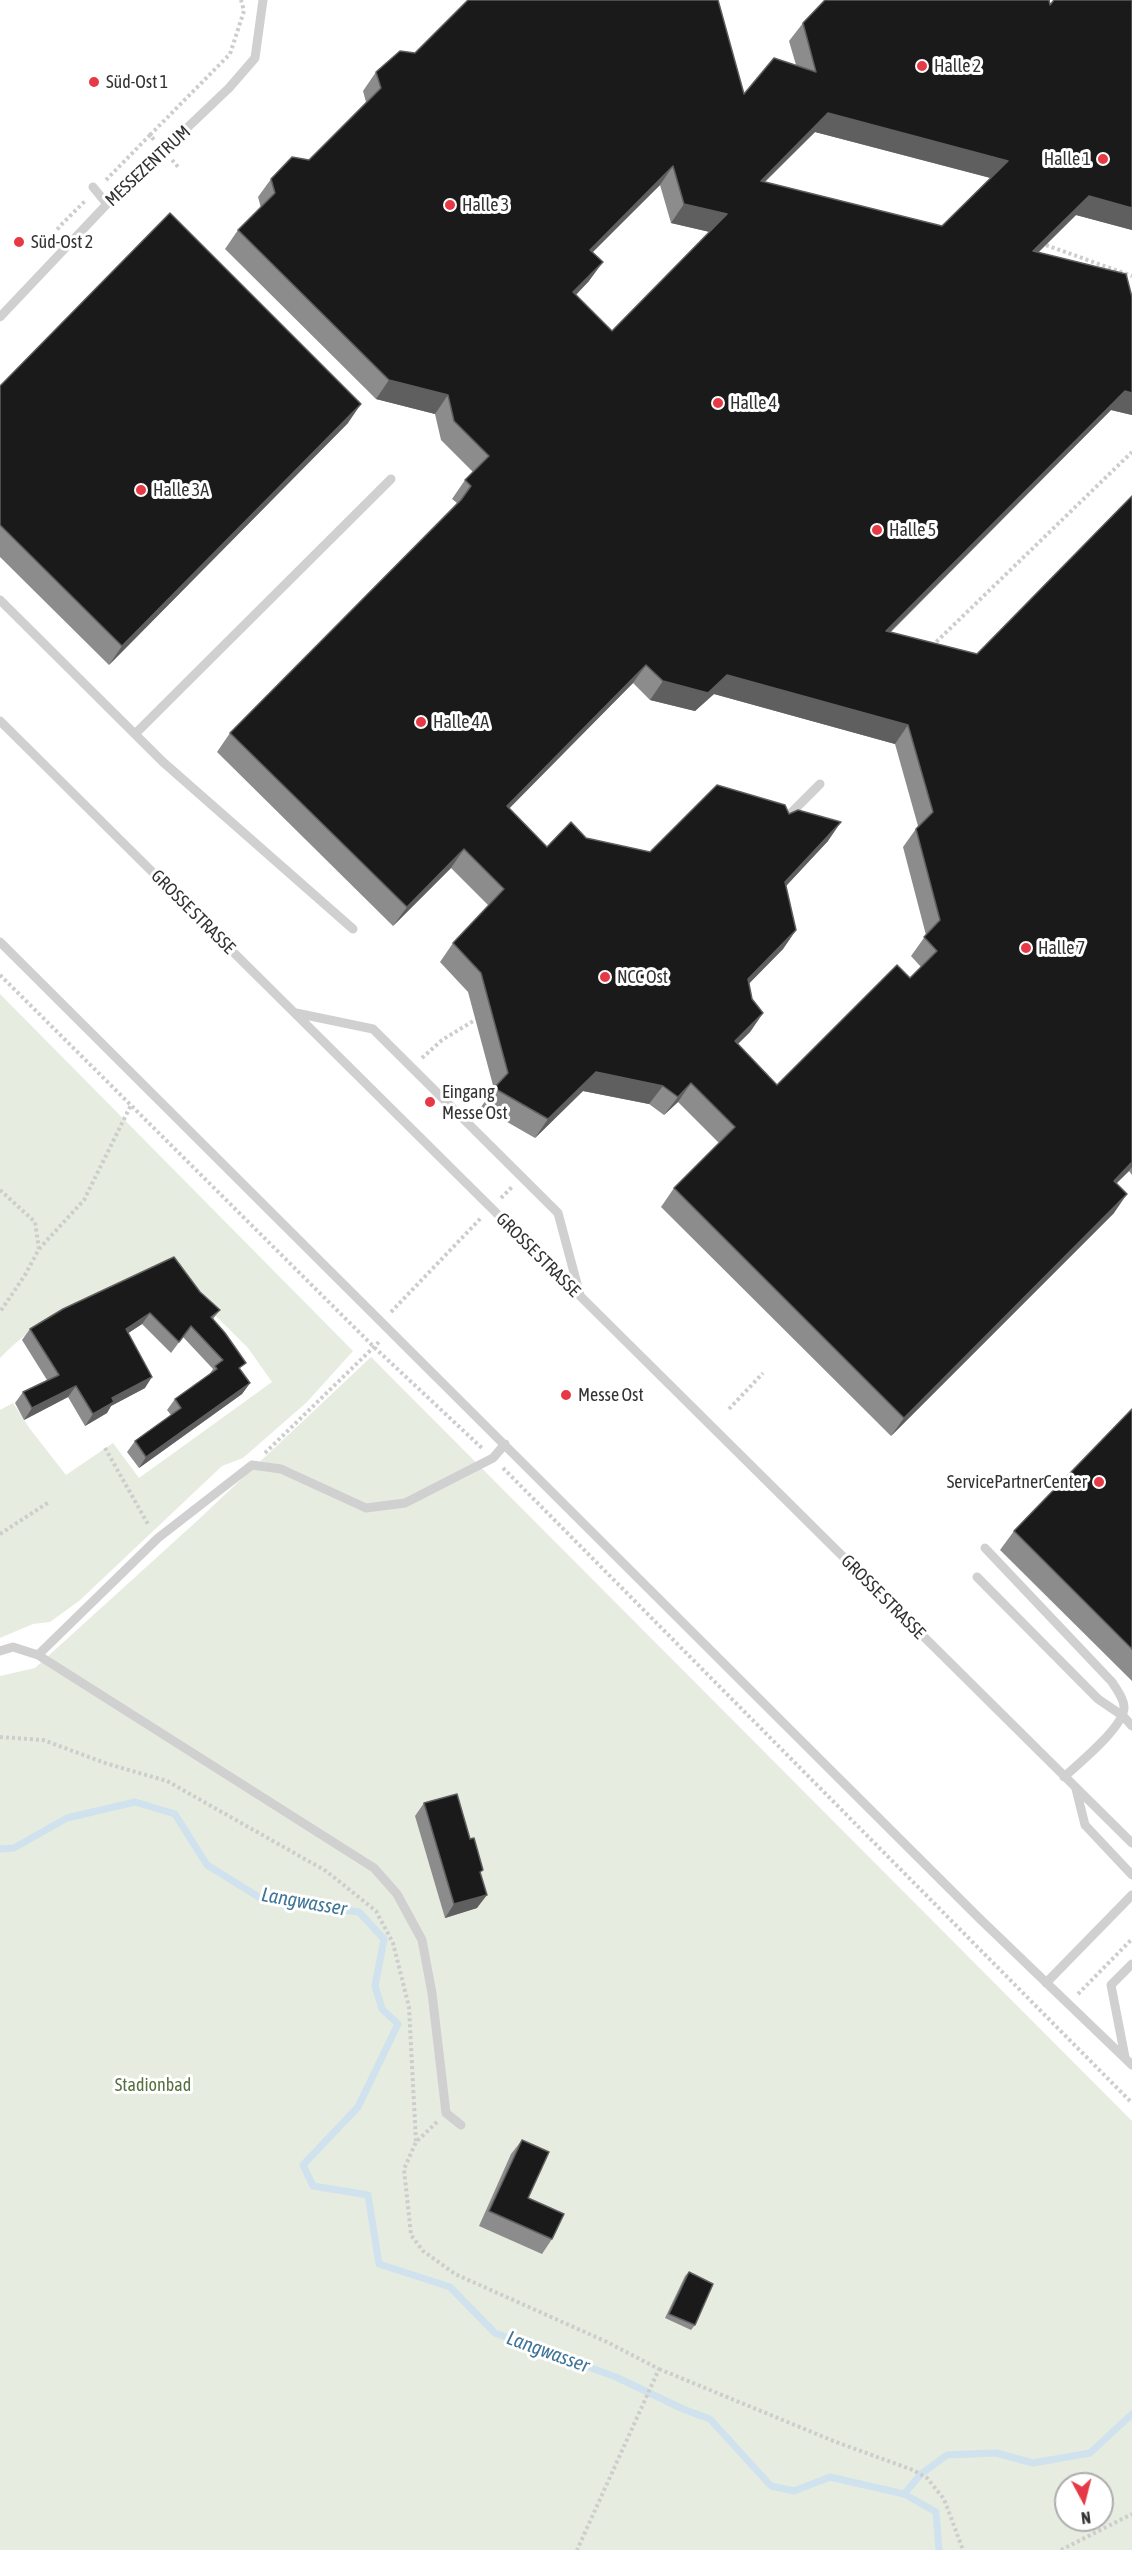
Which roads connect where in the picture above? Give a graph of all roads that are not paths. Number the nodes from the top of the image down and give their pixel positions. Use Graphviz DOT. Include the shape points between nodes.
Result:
graph roads {
  1 [pos="263,0"];
  2 [pos="93,187"];
  3 [pos="108,204"];
  4 [pos="0,317"];
  5 [pos="391,478"];
  6 [pos="0,600"];
  7 [pos="0,721"];
  8 [pos="135,734"];
  9 [pos="820,784"];
  10 [pos="778,826"];
  11 [pos="352,929"];
  12 [pos="0,942"];
  13 [pos="294,1013"];
  14 [pos="581,1297"];
  15 [pos="505,1444"];
  16 [pos="985,1548"];
  17 [pos="977,1577"];
  18 [pos="0,1651"];
  19 [pos="38,1655"];
  20 [pos="1123,1716"];
  21 [pos="1132,1726"];
  22 [pos="1064,1777"];
  23 [pos="1076,1788"];
  24 [pos="1132,1843"];
  25 [pos="1132,1875"];
  26 [pos="1132,1895"];
  27 [pos="1132,1964"];
  28 [pos="1046,1983"];
  29 [pos="1129,2061"];
  30 [pos="461,2125"];
  1 -- 3 [label="lane, MESSEZENTRUM" via="255,58"];
  2 -- 3 [label="lane"];
  3 -- 4 [label="lane, MESSEZENTRUM"];
  5 -- 8 [label="lane"];
  6 -- 8 [label="lane"];
  7 -- 13 [label="lane, GROSSE STRASSE"];
  8 -- 11 [label="lane"];
  9 -- 10 [label="lane"];
  12 -- 15 [label="lane"];
  13 -- 14 [label="lane, GROSSE STRASSE"];
  13 -- 14 [label="lane" via="373,1029 558,1213"];
  14 -- 22 [label="lane, GROSSE STRASSE"];
  15 -- 19 [label="lane" via="493,1458 405,1503 366,1508 281,1469 252,1465 158,1538"];
  15 -- 28 [label="lane"];
  16 -- 20 [label="lane" via="1112,1682 1121,1697"];
  17 -- 20 [label="lane" via="1098,1699"];
  18 -- 19 [label="lane" via="13,1647"];
  19 -- 30 [label="lane" via="374,1868 397,1894 422,1940 446,2113"];
  20 -- 21 [label="lane"];
  20 -- 22 [label="lane"];
  22 -- 23 [label="lane, GROSSE STRASSE"];
  23 -- 24 [label="lane, GROSSE STRASSE"];
  23 -- 25 [label="lane" via="1085,1825"];
  26 -- 28 [label="lane"];
  27 -- 29 [label="lane" via="1111,1985"];
  28 -- 29 [label="lane"];
}
